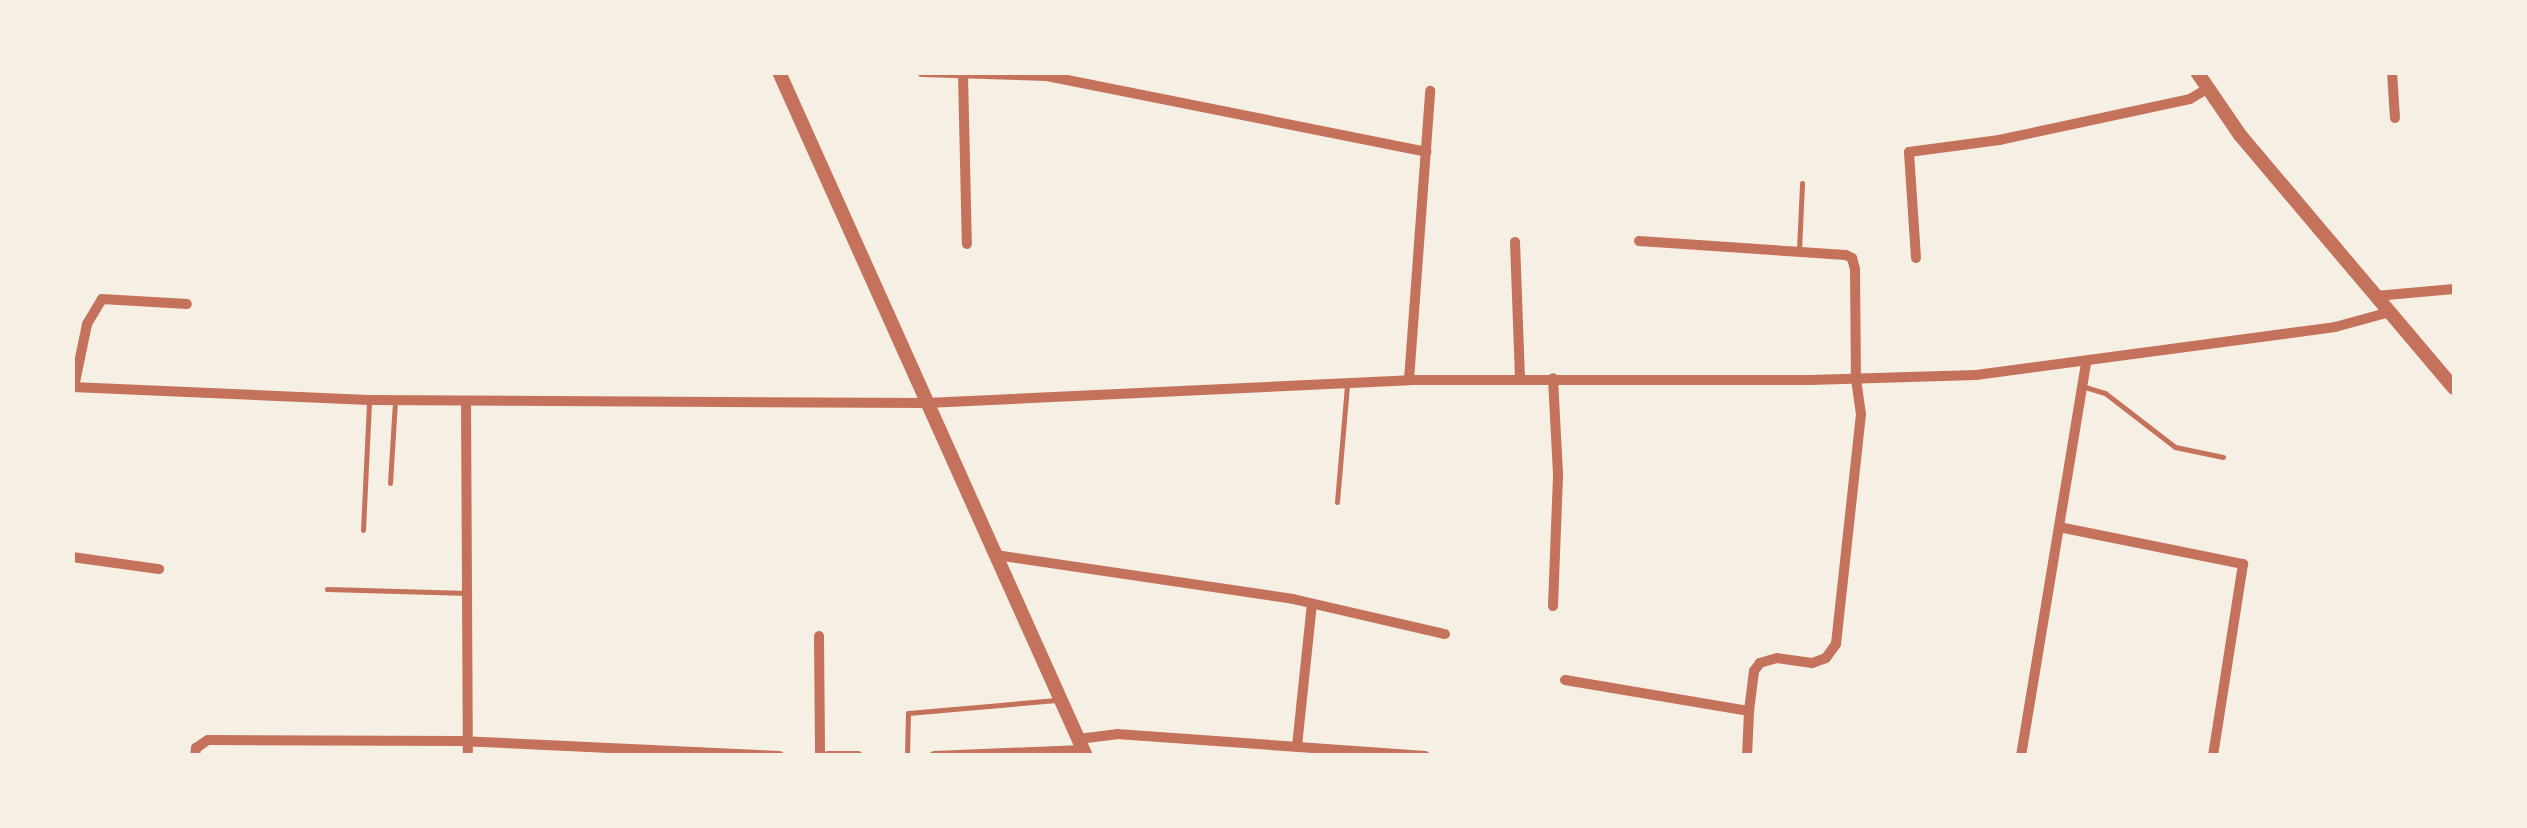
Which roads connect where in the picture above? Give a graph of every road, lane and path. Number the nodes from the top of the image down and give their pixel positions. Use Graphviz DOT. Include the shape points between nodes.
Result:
graph roads {
  1 [pos="779,72"];
  2 [pos="922,72"];
  3 [pos="2198,72"];
  4 [pos="2392,72"];
  5 [pos="963,74"];
  6 [pos="2208,88"];
  7 [pos="1430,90"];
  8 [pos="2394,118"];
  9 [pos="1426,152"];
  10 [pos="1802,184"];
  11 [pos="1639,241"];
  12 [pos="1515,242"];
  13 [pos="967,244"];
  14 [pos="1799,254"];
  15 [pos="1916,258"];
  16 [pos="2454,288"];
  17 [pos="2376,296"];
  18 [pos="188,304"];
  19 [pos="2390,312"];
  20 [pos="2086,362"];
  21 [pos="1520,378"];
  22 [pos="1553,378"];
  23 [pos="1856,378"];
  24 [pos="1409,380"];
  25 [pos="1347,383"];
  26 [pos="2082,386"];
  27 [pos="73,387"];
  28 [pos="2454,388"];
  29 [pos="369,400"];
  30 [pos="395,400"];
  31 [pos="466,401"];
  32 [pos="927,402"];
  33 [pos="2224,457"];
  34 [pos="390,483"];
  35 [pos="1336,502"];
  36 [pos="2059,527"];
  37 [pos="363,530"];
  38 [pos="996,555"];
  39 [pos="72,556"];
  40 [pos="159,569"];
  41 [pos="326,589"];
  42 [pos="468,593"];
  43 [pos="1312,604"];
  44 [pos="1552,606"];
  45 [pos="1445,634"];
  46 [pos="820,636"];
  47 [pos="1565,680"];
  48 [pos="1060,700"];
  49 [pos="1749,711"];
  50 [pos="349,741"];
  51 [pos="469,742"];
  52 [pos="1297,746"];
  53 [pos="1083,748"];
  54 [pos="1334,752"];
  55 [pos="674,754"];
  56 [pos="730,755"];
  57 [pos="836,755"];
  58 [pos="195,756"];
  59 [pos="346,756"];
  60 [pos="468,756"];
  61 [pos="780,756"];
  62 [pos="820,756"];
  63 [pos="828,756"];
  64 [pos="858,756"];
  65 [pos="906,756"];
  66 [pos="934,756"];
  67 [pos="1425,756"];
  68 [pos="1748,756"];
  69 [pos="2021,756"];
  70 [pos="2214,756"];
  1 -- 32 [label="street"];
  2 -- 5 [label="street"];
  3 -- 6 [label="street"];
  4 -- 8 [label="street"];
  5 -- 9 [label="street" via="1046,76"];
  5 -- 13 [label="street"];
  6 -- 15 [label="street" via="2190,98 2076,123 1909,152"];
  6 -- 17 [label="street"];
  7 -- 9 [label="street"];
  9 -- 24 [label="street"];
  10 -- 14 [label="lane"];
  11 -- 14 [label="street"];
  12 -- 21 [label="street"];
  14 -- 23 [label="street" via="1852,258"];
  16 -- 17 [label="street"];
  17 -- 19 [label="street"];
  18 -- 27 [label="street" via="102,299 86,324"];
  19 -- 20 [label="street" via="2335,327"];
  19 -- 28 [label="street"];
  20 -- 23 [label="street" via="1976,375"];
  20 -- 26 [label="street"];
  21 -- 22 [label="street"];
  21 -- 24 [label="street"];
  22 -- 23 [label="street"];
  22 -- 44 [label="street" via="1558,474"];
  23 -- 49 [label="street" via="1861,414 1836,644 1812,663 1760,663"];
  24 -- 25 [label="street"];
  25 -- 32 [label="street"];
  25 -- 35 [label="lane"];
  26 -- 33 [label="lane" via="2105,393 2176,447"];
  26 -- 36 [label="street"];
  27 -- 29 [label="street"];
  29 -- 30 [label="street"];
  29 -- 37 [label="lane"];
  30 -- 31 [label="street"];
  30 -- 34 [label="lane"];
  31 -- 32 [label="street"];
  31 -- 42 [label="street"];
  32 -- 38 [label="street"];
  36 -- 69 [label="street"];
  36 -- 70 [label="street" via="2244,564"];
  38 -- 43 [label="street"];
  38 -- 48 [label="street"];
  39 -- 40 [label="street"];
  41 -- 42 [label="lane"];
  42 -- 51 [label="street"];
  43 -- 45 [label="street"];
  43 -- 52 [label="street"];
  46 -- 62 [label="street"];
  47 -- 49 [label="street"];
  48 -- 53 [label="street"];
  48 -- 65 [label="lane" via="908,712"];
  49 -- 68 [label="street"];
  50 -- 51 [label="street"];
  50 -- 58 [label="street" via="208,740"];
  50 -- 59 [label="street"];
  51 -- 55 [label="street"];
  51 -- 60 [label="street"];
  52 -- 53 [label="street" via="1117,734"];
  52 -- 54 [label="street"];
  53 -- 66 [label="street"];
  54 -- 67 [label="street"];
  55 -- 56 [label="street"];
  56 -- 61 [label="street"];
  57 -- 63 [label="street"];
  57 -- 64 [label="street"];
}
